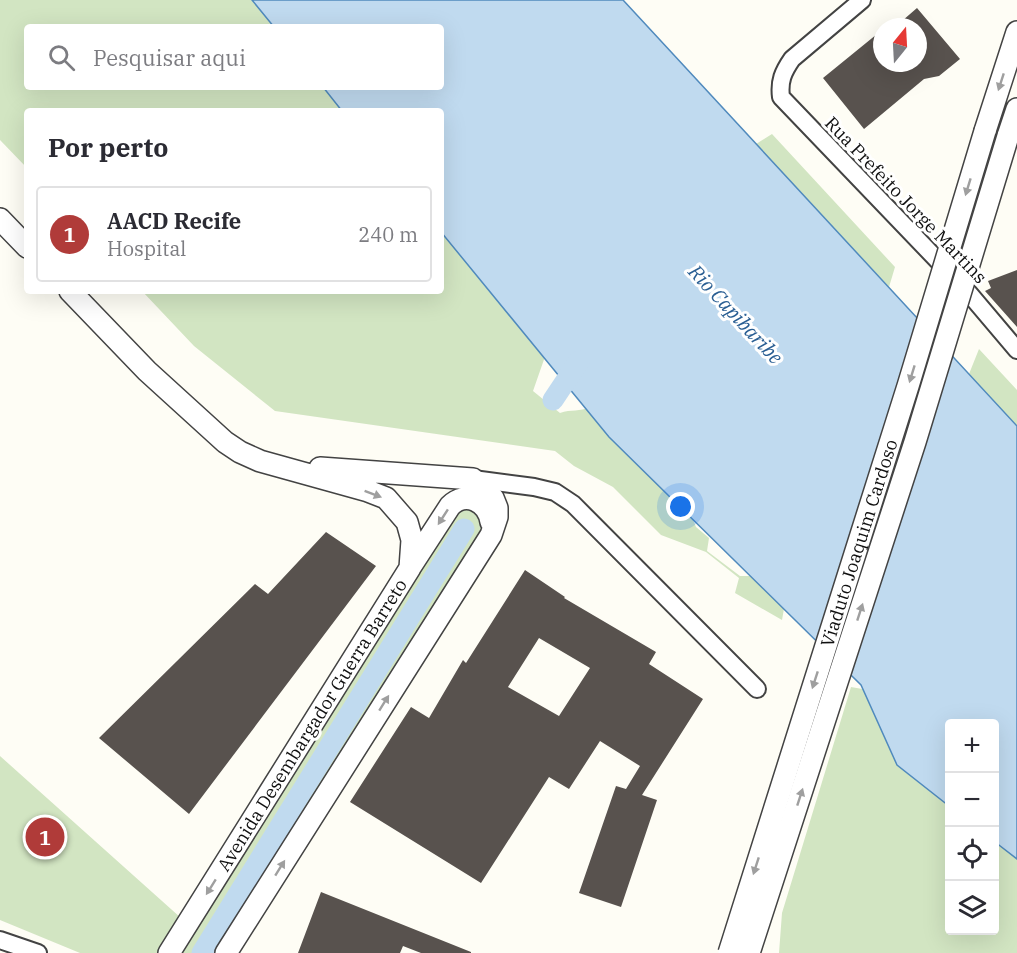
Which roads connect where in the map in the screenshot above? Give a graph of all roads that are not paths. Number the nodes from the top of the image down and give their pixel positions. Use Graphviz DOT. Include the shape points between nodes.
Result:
graph roads {
  1 [pos="862,0"];
  2 [pos="1017,32"];
  3 [pos="1017,109"];
  4 [pos="0,219"];
  5 [pos="24,244"];
  6 [pos="72,294"];
  7 [pos="1017,350"];
  8 [pos="277,465"];
  9 [pos="473,479"];
  10 [pos="493,531"];
  11 [pos="410,568"];
  12 [pos="757,689"];
  13 [pos="0,940"];
  14 [pos="38,953"];
  15 [pos="169,953"];
  16 [pos="226,953"];
  17 [pos="729,953"];
  18 [pos="749,953"];
  1 -- 7 [label="street, Rua Prefeito Jorge Martins" via="792,59 783,72 782,97 967,291"];
  2 -- 17 [label="street, Viaduto Joaquim Cardoso, one-way, bridge"];
  18 -- 3 [label="street, Viaduto Joaquim Cardoso, one-way, bridge" via="915,441"];
  4 -- 5 [label="street"];
  6 -- 8 [label="street, Avenida Desembargador Guerra Barreto" via="147,371 225,442 240,452"];
  8 -- 9 [label="street, Avenida Desembargador Guerra Barreto"];
  8 -- 11 [label="street, Avenida Desembargador Guerra Barreto, one-way" via="386,498 407,522 412,540"];
  9 -- 10 [label="street" via="494,498 497,517"];
  9 -- 12 [label="street, Avenida Desembargador Guerra Barreto" via="555,492 573,504"];
  10 -- 11 [label="street, one-way" via="491,517 477,501 457,499"];
  16 -- 10 [label="street, one-way"];
  11 -- 15 [label="street, Avenida Desembargador Guerra Barreto, one-way"];
  13 -- 14 [label="street"];
}
